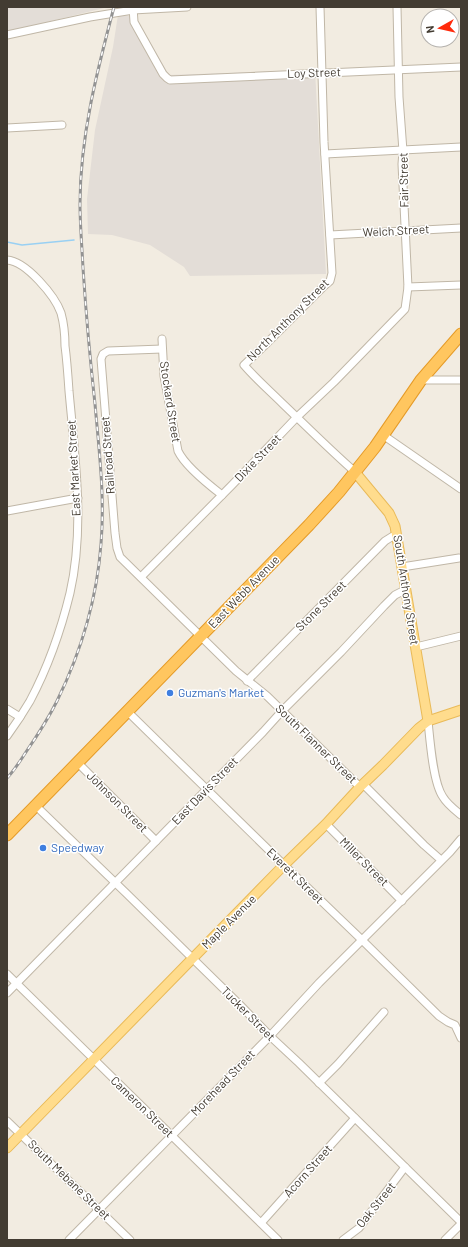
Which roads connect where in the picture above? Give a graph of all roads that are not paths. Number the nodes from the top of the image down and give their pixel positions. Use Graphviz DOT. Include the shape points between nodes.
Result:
graph roads {
  1 [pos="188,7"];
  2 [pos="320,7"];
  3 [pos="397,7"];
  4 [pos="133,9"];
  5 [pos="7,35"];
  6 [pos="461,67"];
  7 [pos="399,70"];
  8 [pos="322,73"];
  9 [pos="62,125"];
  10 [pos="7,128"];
  11 [pos="461,147"];
  12 [pos="403,151"];
  13 [pos="326,154"];
  14 [pos="461,228"];
  15 [pos="406,231"];
  16 [pos="330,235"];
  17 [pos="7,256"];
  18 [pos="11,261"];
  19 [pos="461,284"];
  20 [pos="408,287"];
  21 [pos="461,334"];
  22 [pos="162,339"];
  23 [pos="375,340"];
  24 [pos="162,349"];
  25 [pos="421,380"];
  26 [pos="461,380"];
  27 [pos="297,417"];
  28 [pos="383,435"];
  29 [pos="355,472"];
  30 [pos="461,490"];
  31 [pos="222,495"];
  32 [pos="78,498"];
  33 [pos="7,511"];
  34 [pos="397,536"];
  35 [pos="119,554"];
  36 [pos="459,558"];
  37 [pos="402,568"];
  38 [pos="141,577"];
  39 [pos="405,590"];
  40 [pos="201,636"];
  41 [pos="461,636"];
  42 [pos="416,647"];
  43 [pos="248,681"];
  44 [pos="7,709"];
  45 [pos="461,710"];
  46 [pos="282,711"];
  47 [pos="128,712"];
  48 [pos="20,717"];
  49 [pos="428,721"];
  50 [pos="7,736"];
  51 [pos="78,762"];
  52 [pos="362,786"];
  53 [pos="207,788"];
  54 [pos="36,806"];
  55 [pos="461,815"];
  56 [pos="326,824"];
  57 [pos="7,835"];
  58 [pos="461,839"];
  59 [pos="156,841"];
  60 [pos="441,860"];
  61 [pos="284,865"];
  62 [pos="116,883"];
  63 [pos="402,901"];
  64 [pos="362,940"];
  65 [pos="193,959"];
  66 [pos="7,974"];
  67 [pos="16,983"];
  68 [pos="7,993"];
  69 [pos="384,1012"];
  70 [pos="458,1025"];
  71 [pos="270,1036"];
  72 [pos="461,1038"];
  73 [pos="94,1060"];
  74 [pos="319,1083"];
  75 [pos="355,1118"];
  76 [pos="7,1121"];
  77 [pos="20,1133"];
  78 [pos="171,1136"];
  79 [pos="7,1148"];
  80 [pos="406,1167"];
  81 [pos="98,1209"];
  82 [pos="261,1223"];
  83 [pos="461,1223"];
  84 [pos="69,1240"];
  85 [pos="130,1240"];
  86 [pos="278,1240"];
  87 [pos="343,1240"];
  88 [pos="445,1240"];
  1 -- 4 [label="street"];
  2 -- 8 [label="street, North Anthony Street"];
  3 -- 7 [label="street, Fair Street"];
  4 -- 5 [label="street"];
  4 -- 8 [label="street, Loy Street" via="134,22 167,78 173,80"];
  6 -- 7 [label="street, Loy Street"];
  7 -- 8 [label="street, Loy Street"];
  7 -- 12 [label="street, Fair Street"];
  8 -- 13 [label="street, North Anthony Street"];
  9 -- 10 [label="street"];
  11 -- 12 [label="street"];
  12 -- 13 [label="street"];
  12 -- 15 [label="street, Fair Street"];
  13 -- 16 [label="street, North Anthony Street"];
  14 -- 15 [label="street, Welch Street"];
  15 -- 16 [label="street, Welch Street"];
  15 -- 20 [label="street, Fair Street"];
  16 -- 27 [label="street, North Anthony Street" via="330,281 244,365"];
  17 -- 18 [label="street, East Market Street"];
  18 -- 32 [label="street, East Market Street" via="29,271 39,281 54,299 61,314"];
  19 -- 20 [label="street"];
  20 -- 23 [label="street, Fair Street" via="405,309"];
  21 -- 25 [label="highway, East Webb Avenue"];
  22 -- 24 [label="street, Stockard Street"];
  23 -- 27 [label="street, Dixie Street"];
  24 -- 31 [label="street, Stockard Street" via="166,390 179,454"];
  24 -- 35 [label="street, Railroad Street" via="108,351 101,361 114,525"];
  25 -- 26 [label="street"];
  25 -- 28 [label="highway, East Webb Avenue"];
  27 -- 29 [label="street, North Anthony Street"];
  27 -- 31 [label="street, Dixie Street"];
  28 -- 29 [label="highway, East Webb Avenue"];
  28 -- 30 [label="street"];
  29 -- 34 [label="main road, South Anthony Street" via="389,513"];
  29 -- 40 [label="highway, East Webb Avenue" via="309,525"];
  31 -- 38 [label="street, Dixie Street"];
  32 -- 33 [label="street"];
  32 -- 48 [label="street, East Market Street" via="77,536 67,603 52,654 30,702"];
  34 -- 37 [label="main road, South Anthony Street"];
  34 -- 43 [label="street, Stone Street" via="385,541"];
  35 -- 38 [label="street, South Flanner Street"];
  36 -- 37 [label="street"];
  37 -- 39 [label="main road, South Anthony Street"];
  38 -- 40 [label="street, South Flanner Street"];
  39 -- 42 [label="main road, South Anthony Street"];
  39 -- 46 [label="street, East Davis Street" via="395,595"];
  40 -- 43 [label="street, South Flanner Street"];
  40 -- 47 [label="highway, East Webb Avenue"];
  41 -- 42 [label="street"];
  42 -- 49 [label="main road, South Anthony Street"];
  43 -- 46 [label="street, South Flanner Street"];
  44 -- 48 [label="street"];
  45 -- 49 [label="main road, Maple Avenue"];
  46 -- 52 [label="street, South Flanner Street"];
  46 -- 53 [label="street, East Davis Street"];
  47 -- 51 [label="highway, East Webb Avenue"];
  47 -- 53 [label="street, Everett Street"];
  48 -- 50 [label="street, East Market Street"];
  49 -- 52 [label="main road, Maple Avenue"];
  49 -- 55 [label="street" via="430,746 440,791 445,800"];
  51 -- 54 [label="highway, East Webb Avenue"];
  51 -- 59 [label="street, Johnson Street"];
  52 -- 56 [label="main road, Maple Avenue"];
  52 -- 60 [label="street, South Flanner Street"];
  53 -- 59 [label="street, East Davis Street"];
  53 -- 61 [label="street, Everett Street"];
  54 -- 57 [label="highway, East Webb Avenue"];
  54 -- 62 [label="street, Tucker Street"];
  56 -- 61 [label="main road, Maple Avenue"];
  56 -- 63 [label="street, Miller Street"];
  58 -- 60 [label="street, Morehead Street"];
  59 -- 62 [label="street, East Davis Street"];
  60 -- 63 [label="street, Morehead Street"];
  61 -- 64 [label="street, Everett Street"];
  61 -- 65 [label="main road, Maple Avenue"];
  62 -- 65 [label="street, Tucker Street"];
  62 -- 67 [label="street, East Davis Street"];
  63 -- 64 [label="street, Morehead Street"];
  64 -- 70 [label="street, Everett Street" via="439,1016"];
  64 -- 71 [label="street, Morehead Street"];
  65 -- 71 [label="street, Tucker Street"];
  65 -- 73 [label="main road, Maple Avenue"];
  66 -- 67 [label="street, Cameron Street"];
  67 -- 68 [label="street, East Davis Street"];
  67 -- 73 [label="street, Cameron Street"];
  69 -- 74 [label="street"];
  70 -- 72 [label="street, Everett Street"];
  71 -- 74 [label="street, Tucker Street"];
  71 -- 78 [label="street, Morehead Street"];
  73 -- 77 [label="main road, Maple Avenue"];
  73 -- 78 [label="street, Cameron Street"];
  74 -- 75 [label="street, Tucker Street"];
  75 -- 80 [label="street, Tucker Street"];
  75 -- 82 [label="street, Acorn Street"];
  76 -- 77 [label="street, South Mebane Street"];
  77 -- 79 [label="main road, Maple Avenue"];
  77 -- 81 [label="street, South Mebane Street"];
  78 -- 81 [label="street, Morehead Street"];
  78 -- 82 [label="street, Cameron Street"];
  80 -- 83 [label="street, Tucker Street"];
  80 -- 87 [label="street, Oak Street" via="359,1228"];
  81 -- 84 [label="street, Morehead Street"];
  81 -- 85 [label="street, South Mebane Street"];
  82 -- 86 [label="street, Cameron Street"];
  83 -- 88 [label="street"];
}
